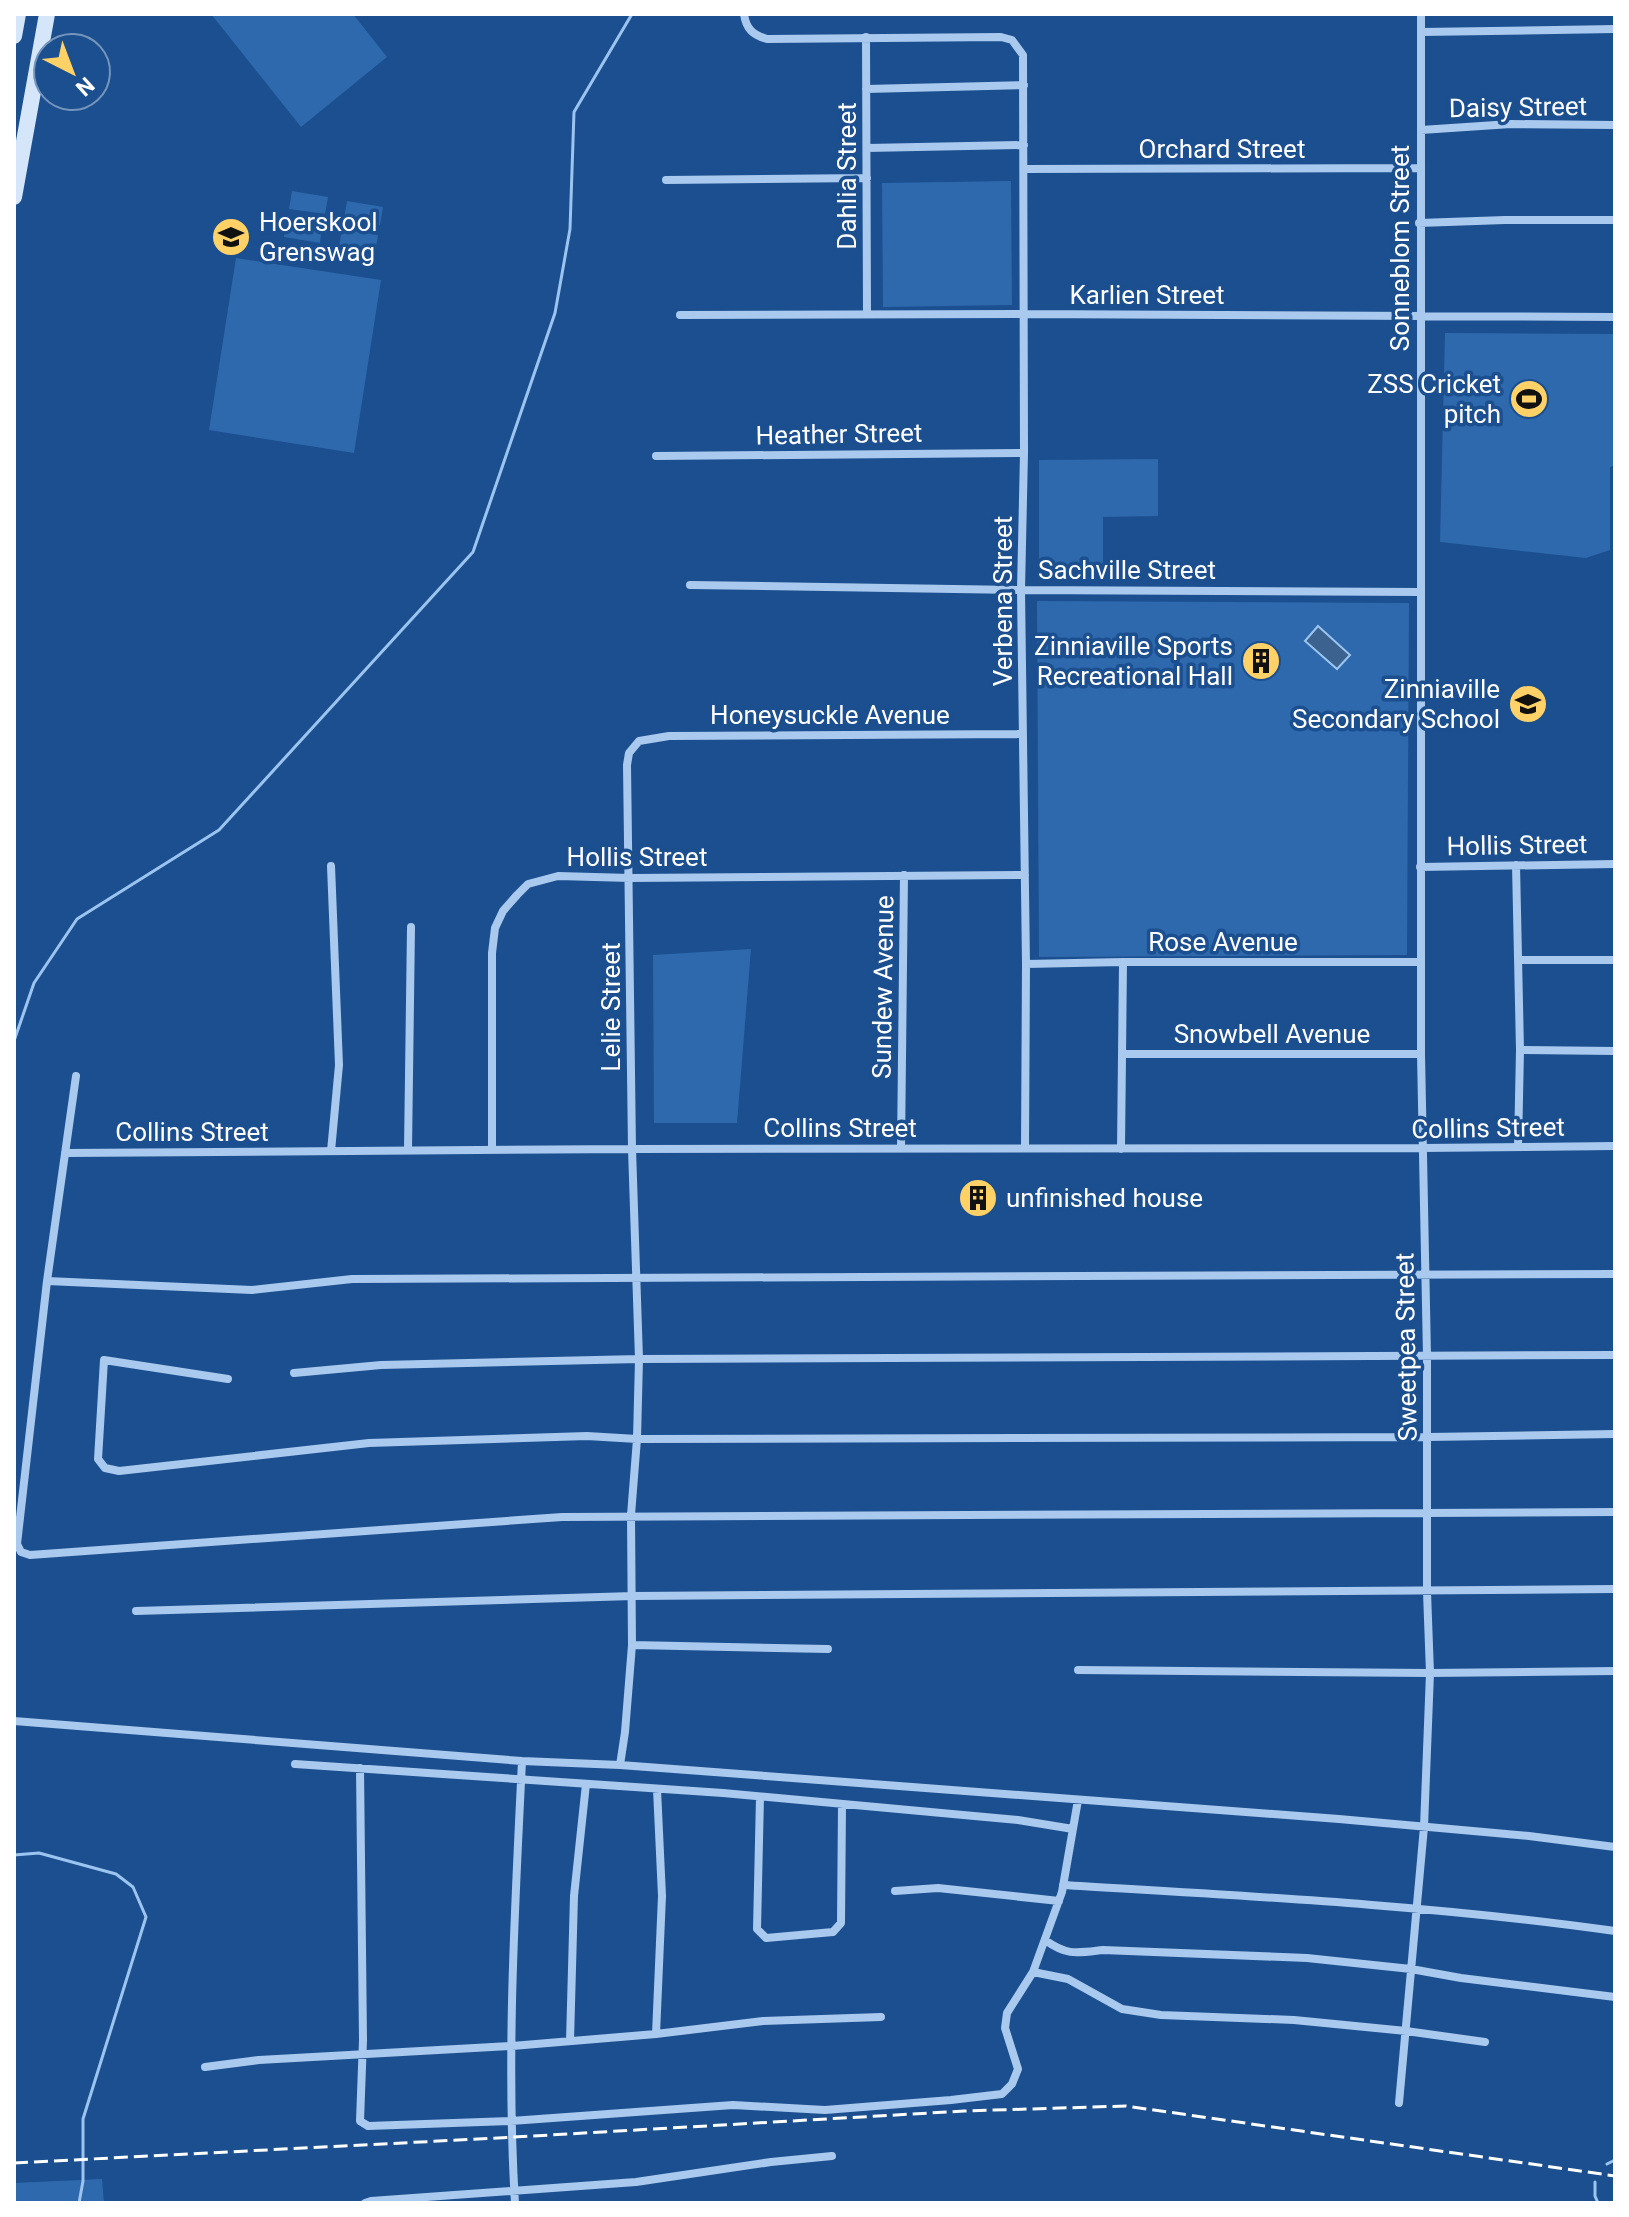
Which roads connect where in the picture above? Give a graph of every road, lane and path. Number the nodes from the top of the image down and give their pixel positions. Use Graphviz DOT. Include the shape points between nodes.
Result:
graph roads {
  1 [pos="18,14"];
  2 [pos="744,14"];
  3 [pos="1421,14"];
  4 [pos="1615,29"];
  5 [pos="1421,32"];
  6 [pos="14,36"];
  7 [pos="866,37"];
  8 [pos="1024,85"];
  9 [pos="866,89"];
  10 [pos="32,98"];
  11 [pos="1615,125"];
  12 [pos="1421,130"];
  13 [pos="1024,145"];
  14 [pos="867,148"];
  15 [pos="1420,168"];
  16 [pos="1024,169"];
  17 [pos="867,178"];
  18 [pos="666,180"];
  19 [pos="14,197"];
  20 [pos="1615,220"];
  21 [pos="1419,223"];
  22 [pos="867,314"];
  23 [pos="1023,314"];
  24 [pos="680,315"];
  25 [pos="1420,316"];
  26 [pos="1615,317"];
  27 [pos="1024,453"];
  28 [pos="656,456"];
  29 [pos="690,585"];
  30 [pos="1021,590"];
  31 [pos="1420,592"];
  32 [pos="1023,734"];
  33 [pos="639,741"];
  34 [pos="1615,864"];
  35 [pos="1516,865"];
  36 [pos="331,866"];
  37 [pos="1420,867"];
  38 [pos="904,875"];
  39 [pos="1025,875"];
  40 [pos="630,878"];
  41 [pos="411,927"];
  42 [pos="1519,960"];
  43 [pos="1615,960"];
  44 [pos="1123,962"];
  45 [pos="1420,962"];
  46 [pos="1026,964"];
  47 [pos="1520,1050"];
  48 [pos="1615,1051"];
  49 [pos="1123,1054"];
  50 [pos="1421,1054"];
  51 [pos="76,1076"];
  52 [pos="1615,1146"];
  53 [pos="1518,1147"];
  54 [pos="901,1148"];
  55 [pos="1025,1148"];
  56 [pos="1422,1148"];
  57 [pos="632,1149"];
  58 [pos="1121,1149"];
  59 [pos="408,1150"];
  60 [pos="492,1150"];
  61 [pos="331,1151"];
  62 [pos="65,1153"];
  63 [pos="1424,1274"];
  64 [pos="1615,1274"];
  65 [pos="637,1277"];
  66 [pos="47,1281"];
  67 [pos="1615,1355"];
  68 [pos="1427,1356"];
  69 [pos="639,1359"];
  70 [pos="294,1373"];
  71 [pos="228,1379"];
  72 [pos="1615,1434"];
  73 [pos="1428,1437"];
  74 [pos="637,1439"];
  75 [pos="1615,1512"];
  76 [pos="1428,1513"];
  77 [pos="631,1515"];
  78 [pos="1615,1589"];
  79 [pos="1427,1592"];
  80 [pos="633,1596"];
  81 [pos="136,1611"];
  82 [pos="632,1645"];
  83 [pos="828,1649"];
  84 [pos="1078,1670"];
  85 [pos="1615,1671"];
  86 [pos="1430,1673"];
  87 [pos="14,1721"];
  88 [pos="522,1761"];
  89 [pos="295,1764"];
  90 [pos="620,1765"];
  91 [pos="360,1768"];
  92 [pos="522,1780"];
  93 [pos="586,1784"];
  94 [pos="657,1789"];
  95 [pos="760,1797"];
  96 [pos="1078,1800"];
  97 [pos="842,1805"];
  98 [pos="1424,1827"];
  99 [pos="1073,1829"];
  100 [pos="1615,1847"];
  101 [pos="1063,1885"];
  102 [pos="895,1891"];
  103 [pos="1059,1901"];
  104 [pos="1417,1909"];
  105 [pos="1615,1931"];
  106 [pos="1045,1940"];
  107 [pos="1411,1969"];
  108 [pos="1033,1972"];
  109 [pos="1615,1997"];
  110 [pos="881,2017"];
  111 [pos="1406,2031"];
  112 [pos="656,2034"];
  113 [pos="570,2041"];
  114 [pos="1485,2042"];
  115 [pos="512,2046"];
  116 [pos="363,2055"];
  117 [pos="205,2067"];
  118 [pos="1399,2103"];
  119 [pos="511,2121"];
  120 [pos="832,2156"];
  121 [pos="514,2189"];
  122 [pos="365,2203"];
  123 [pos="515,2203"];
  1 -- 6 [label="main road"];
  2 -- 7 [label="street" via="751,33 767,39"];
  3 -- 5 [label="street, Sonneblom Street"];
  4 -- 5 [label="street"];
  5 -- 12 [label="street, Sonneblom Street"];
  7 -- 8 [label="street, Verbena Street" via="1012,40 1023,55"];
  7 -- 9 [label="street, Dahlia Street"];
  8 -- 9 [label="street"];
  8 -- 13 [label="street, Verbena Street"];
  9 -- 14 [label="street, Dahlia Street"];
  10 -- 19 [label="main road"];
  11 -- 12 [label="street, Daisy Street"];
  12 -- 15 [label="street, Sonneblom Street"];
  13 -- 14 [label="street"];
  13 -- 16 [label="street, Verbena Street"];
  14 -- 17 [label="street, Dahlia Street"];
  15 -- 16 [label="street, Orchard Street"];
  15 -- 21 [label="street, Sonneblom Street"];
  16 -- 23 [label="street, Verbena Street"];
  17 -- 18 [label="street"];
  17 -- 22 [label="street, Dahlia Street"];
  20 -- 21 [label="street"];
  21 -- 25 [label="street, Sonneblom Street"];
  22 -- 23 [label="street, Karlien Street"];
  22 -- 24 [label="street, Karlien Street"];
  23 -- 25 [label="street, Karlien Street"];
  23 -- 27 [label="street, Verbena Street"];
  25 -- 26 [label="street, Karlien Street"];
  25 -- 31 [label="street, Sonneblom Street"];
  27 -- 28 [label="street, Heather Street"];
  27 -- 30 [label="street, Verbena Street"];
  29 -- 30 [label="street, Sachville Street"];
  30 -- 31 [label="street, Sachville Street"];
  30 -- 32 [label="street, Verbena Street"];
  31 -- 37 [label="street, Sonneblom Street"];
  32 -- 33 [label="street, Honeysuckle Avenue" via="669,736"];
  32 -- 39 [label="street, Verbena Street"];
  33 -- 40 [label="street, Lelie Street" via="627,765"];
  34 -- 35 [label="street, Hollis Street"];
  35 -- 37 [label="street, Hollis Street"];
  35 -- 42 [label="street"];
  36 -- 61 [label="street" via="339,1065"];
  37 -- 45 [label="street, Sweetpea Street"];
  38 -- 39 [label="street, Hollis Street"];
  38 -- 40 [label="street, Hollis Street"];
  38 -- 54 [label="street, Sundew Avenue"];
  39 -- 46 [label="street, Verbena Street"];
  40 -- 57 [label="street, Lelie Street"];
  40 -- 60 [label="street, Hollis Street" via="542,880 528,884 503,911 492,953"];
  41 -- 59 [label="street"];
  42 -- 43 [label="street"];
  42 -- 47 [label="street"];
  44 -- 45 [label="street, Rose Avenue"];
  44 -- 46 [label="street, Rose Avenue"];
  44 -- 49 [label="street"];
  45 -- 50 [label="street, Sweetpea Street"];
  46 -- 55 [label="street, Verbena Street"];
  47 -- 48 [label="street"];
  47 -- 53 [label="street"];
  49 -- 50 [label="street, Snowbell Avenue"];
  49 -- 58 [label="street"];
  50 -- 56 [label="street, Sweetpea Street"];
  51 -- 62 [label="street"];
  52 -- 53 [label="street, Collins Street"];
  53 -- 56 [label="street, Collins Street"];
  54 -- 55 [label="street, Collins Street"];
  54 -- 57 [label="street, Collins Street"];
  55 -- 58 [label="street, Collins Street"];
  56 -- 58 [label="street, Collins Street"];
  56 -- 63 [label="street, Sweetpea Street"];
  57 -- 60 [label="street, Collins Street"];
  57 -- 65 [label="street, Lelie Street"];
  59 -- 60 [label="street, Collins Street"];
  59 -- 61 [label="street, Collins Street"];
  61 -- 62 [label="street, Collins Street"];
  62 -- 66 [label="street"];
  63 -- 64 [label="street"];
  63 -- 65 [label="street"];
  63 -- 68 [label="street, Sweetpea Street"];
  65 -- 66 [label="street" via="352,1279 252,1290"];
  65 -- 69 [label="street, Lelie Street"];
  66 -- 77 [label="street" via="17,1544 21,1552"];
  67 -- 68 [label="street"];
  68 -- 69 [label="street"];
  68 -- 73 [label="street, Sweetpea Street"];
  69 -- 70 [label="street" via="381,1365"];
  69 -- 74 [label="street, Lelie Street"];
  71 -- 74 [label="street" via="104,1360 98,1459 105,1468 119,1471 369,1443"];
  72 -- 73 [label="street"];
  73 -- 74 [label="street"];
  73 -- 76 [label="street, Sweetpea Street"];
  74 -- 77 [label="street, Lelie Street"];
  75 -- 76 [label="street"];
  76 -- 77 [label="street"];
  76 -- 79 [label="street, Sweetpea Street"];
  77 -- 80 [label="street, Lelie Street"];
  78 -- 79 [label="street"];
  79 -- 80 [label="street"];
  79 -- 86 [label="street, Sweetpea Street"];
  80 -- 81 [label="street"];
  80 -- 82 [label="street, Lelie Street"];
  82 -- 83 [label="street"];
  82 -- 90 [label="street, Lelie Street"];
  84 -- 86 [label="street"];
  85 -- 86 [label="street"];
  86 -- 98 [label="street, Sweetpea Street"];
  87 -- 88 [label="street"];
  88 -- 90 [label="street"];
  88 -- 92 [label="street"];
  89 -- 91 [label="street"];
  90 -- 96 [label="street"];
  91 -- 92 [label="street"];
  91 -- 116 [label="street"];
  92 -- 93 [label="street"];
  92 -- 115 [label="street"];
  93 -- 94 [label="street"];
  93 -- 113 [label="street" via="574,1896"];
  94 -- 95 [label="street"];
  94 -- 112 [label="street" via="662,1896"];
  95 -- 97 [label="street"];
  95 -- 97 [label="street" via="757,1929 766,1938 833,1932 841,1923"];
  96 -- 98 [label="street"];
  96 -- 99 [label="street"];
  97 -- 99 [label="street"];
  98 -- 100 [label="street"];
  98 -- 104 [label="street, Sweetpea Street"];
  99 -- 101 [label="street"];
  101 -- 103 [label="street"];
  101 -- 104 [label="street"];
  102 -- 103 [label="street" via="938,1888"];
  103 -- 106 [label="street"];
  104 -- 105 [label="street"];
  104 -- 107 [label="street, Sweetpea Street"];
  106 -- 107 [label="street" via="1074,1954 1103,1950 1307,1958"];
  106 -- 108 [label="street"];
  107 -- 109 [label="street"];
  107 -- 111 [label="street, Sweetpea Street"];
  108 -- 111 [label="street" via="1068,1979 1122,2009"];
  108 -- 119 [label="street" via="1007,2013 1005,2028 1018,2069 1002,2094 825,2110 733,2105"];
  110 -- 112 [label="street" via="763,2021"];
  111 -- 114 [label="street"];
  111 -- 118 [label="street, Sweetpea Street"];
  112 -- 113 [label="street"];
  113 -- 115 [label="street"];
  115 -- 116 [label="street"];
  115 -- 119 [label="street"];
  116 -- 117 [label="street"];
  116 -- 119 [label="street" via="360,2121 368,2126"];
  119 -- 121 [label="street"];
  120 -- 121 [label="street" via="636,2182"];
  121 -- 122 [label="street"];
  121 -- 123 [label="street"];
}
